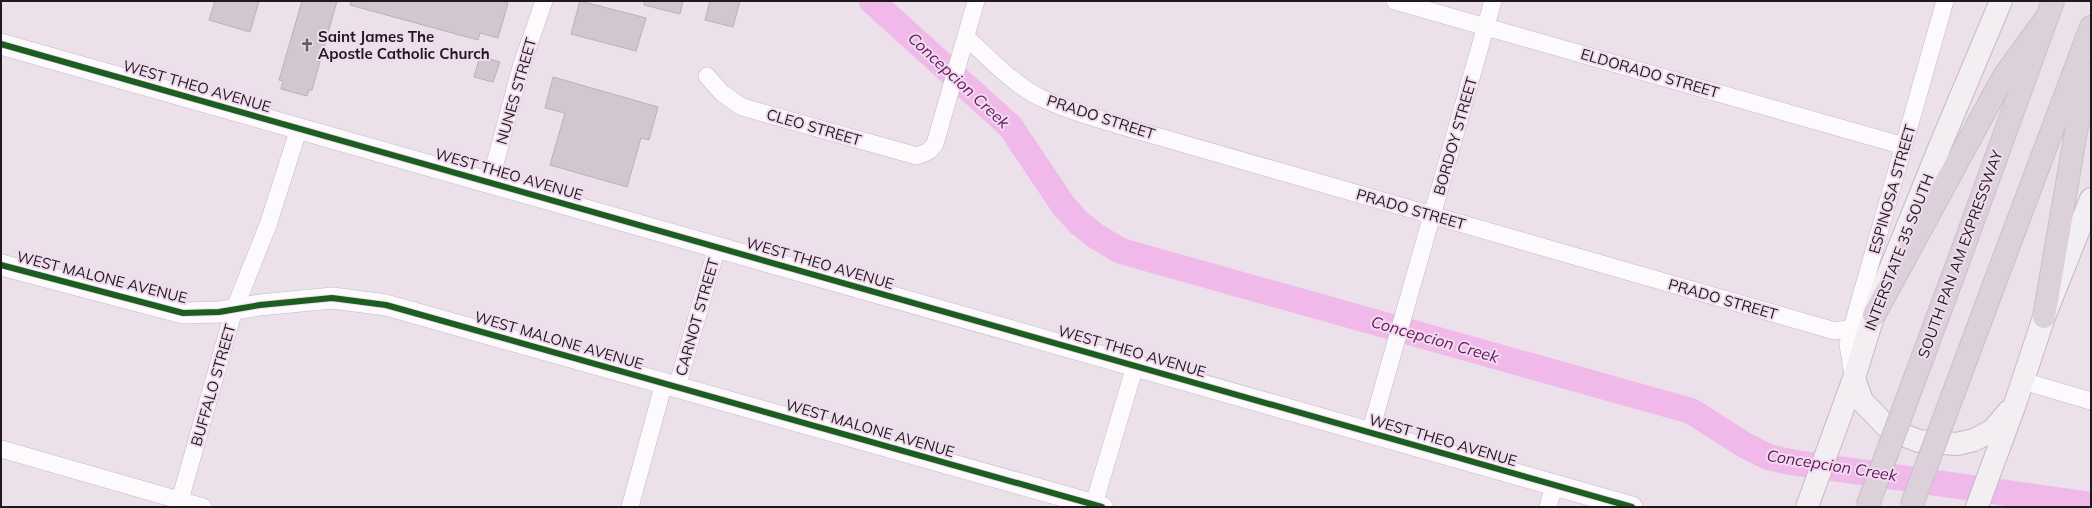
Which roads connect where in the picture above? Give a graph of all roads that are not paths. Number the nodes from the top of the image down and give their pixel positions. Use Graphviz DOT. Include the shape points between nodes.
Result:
graph roads {
  1 [pos="544,1"];
  2 [pos="976,1"];
  3 [pos="1395,1"];
  4 [pos="1493,1"];
  5 [pos="1945,1"];
  6 [pos="2001,1"];
  7 [pos="2050,9"];
  8 [pos="1486,26"];
  9 [pos="2091,27"];
  10 [pos="1,44"];
  11 [pos="964,45"];
  12 [pos="2091,75"];
  13 [pos="707,76"];
  14 [pos="299,128"];
  15 [pos="1904,146"];
  16 [pos="490,182"];
  17 [pos="2091,199"];
  18 [pos="1432,215"];
  19 [pos="718,247"];
  20 [pos="1,265"];
  21 [pos="234,310"];
  22 [pos="1874,315"];
  23 [pos="2044,317"];
  24 [pos="1852,328"];
  25 [pos="1135,366"];
  26 [pos="1854,378"];
  27 [pos="2022,381"];
  28 [pos="671,385"];
  29 [pos="2091,401"];
  30 [pos="2015,404"];
  31 [pos="1370,433"];
  32 [pos="1,450"];
  33 [pos="1554,485"];
  34 [pos="178,504"];
  35 [pos="1808,504"];
  36 [pos="1088,505"];
  37 [pos="202,507"];
  38 [pos="630,507"];
  39 [pos="1548,507"];
  40 [pos="1632,507"];
  41 [pos="1867,507"];
  42 [pos="1911,507"];
  43 [pos="1977,507"];
  1 -- 16 [label="street, NUNES STREET" via="521,68"];
  2 -- 11 [label="street"];
  3 -- 8 [label="street, ELDORADO STREET"];
  4 -- 8 [label="street, BORDOY STREET"];
  5 -- 15 [label="street, ESPINOSA STREET"];
  6 -- 22 [label="main road, INTERSTATE 35 SOUTH" via="1940,146"];
  7 -- 22 [label="highway" via="2004,76"];
  7 -- 41 [label="highway, SOUTH PAN AM EXPRESSWAY, bridge"];
  8 -- 15 [label="street, ELDORADO STREET"];
  8 -- 18 [label="street, BORDOY STREET"];
  9 -- 42 [label="highway, bridge"];
  10 -- 14 [label="street, WEST THEO AVENUE"];
  11 -- 13 [label="street, CLEO STREET" via="935,144 929,151 917,156 742,107 722,92"];
  11 -- 18 [label="street, PRADO STREET" via="1037,96 1062,107"];
  12 -- 23 [label="highway" via="2077,126"];
  14 -- 16 [label="street, WEST THEO AVENUE"];
  14 -- 21 [label="street, BUFFALO STREET" via="268,225"];
  15 -- 24 [label="street, ESPINOSA STREET"];
  16 -- 19 [label="street, WEST THEO AVENUE"];
  17 -- 23 [label="main road"];
  18 -- 24 [label="street, PRADO STREET" via="1835,331"];
  18 -- 31 [label="street, BORDOY STREET"];
  19 -- 25 [label="street, WEST THEO AVENUE"];
  19 -- 28 [label="street, CARNOT STREET"];
  20 -- 21 [label="street, WEST MALONE AVENUE" via="183,313 202,314"];
  21 -- 28 [label="street, WEST MALONE AVENUE" via="332,298 386,305"];
  21 -- 34 [label="street, BUFFALO STREET"];
  22 -- 24 [label="street, PRADO STREET"];
  22 -- 26 [label="main road, INTERSTATE 35 SOUTH"];
  23 -- 27 [label="main road"];
  24 -- 26 [label="street, ESPINOSA STREET" via="1848,344"];
  25 -- 31 [label="street, WEST THEO AVENUE"];
  25 -- 36 [label="street"];
  26 -- 30 [label="main road" via="1862,401 1890,430 1919,441 1957,444 1974,440 1993,430"];
  26 -- 35 [label="main road, INTERSTATE 35 SOUTH"];
  27 -- 29 [label="street"];
  27 -- 30 [label="main road"];
  28 -- 36 [label="street, WEST MALONE AVENUE"];
  28 -- 38 [label="street, CARNOT STREET"];
  30 -- 43 [label="main road"];
  31 -- 33 [label="street, WEST THEO AVENUE"];
  32 -- 34 [label="street"];
  33 -- 39 [label="street"];
  33 -- 40 [label="street, WEST THEO AVENUE"];
  34 -- 37 [label="street"];
}
